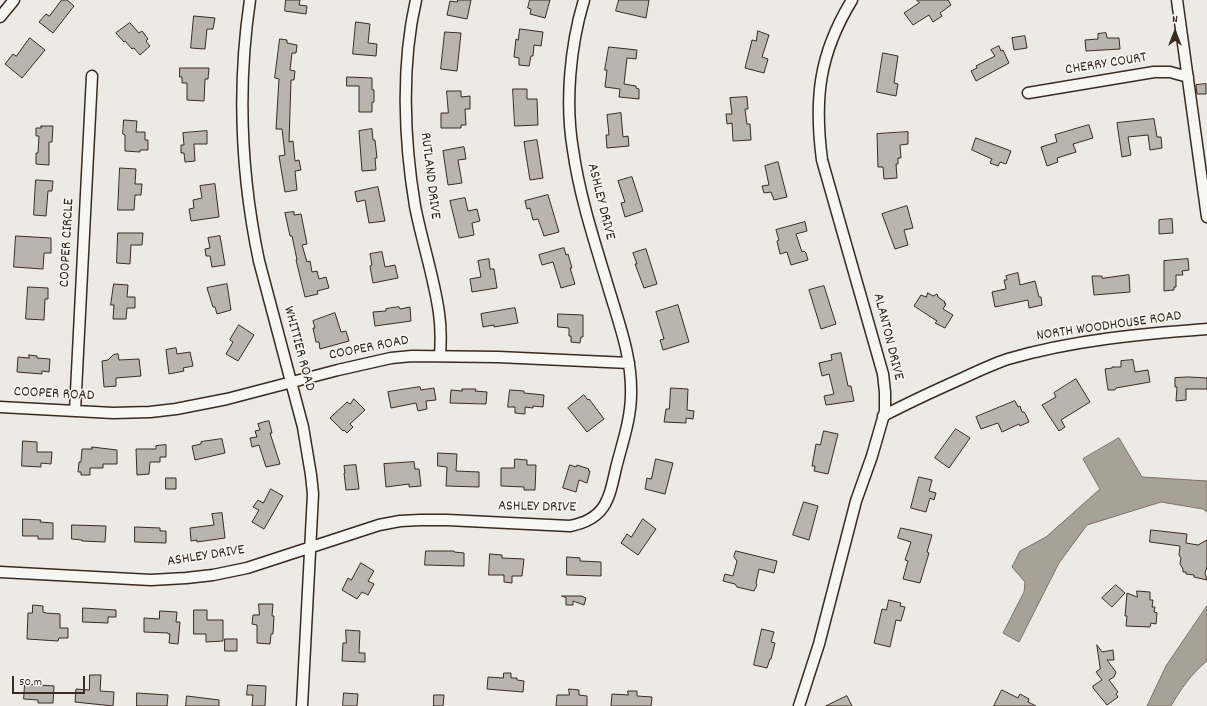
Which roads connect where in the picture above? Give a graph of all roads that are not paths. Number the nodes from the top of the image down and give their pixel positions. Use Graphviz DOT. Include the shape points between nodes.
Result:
graph roads {
  1 [pos="14,0"];
  2 [pos="250,0"];
  3 [pos="416,0"];
  4 [pos="584,0"];
  5 [pos="852,0"];
  6 [pos="1177,0"];
  7 [pos="0,17"];
  8 [pos="92,76"];
  9 [pos="1188,77"];
  10 [pos="1028,93"];
  11 [pos="1207,217"];
  12 [pos="1207,329"];
  13 [pos="440,355"];
  14 [pos="629,363"];
  15 [pos="292,382"];
  16 [pos="0,407"];
  17 [pos="75,411"];
  18 [pos="883,416"];
  19 [pos="310,547"];
  20 [pos="0,572"];
  21 [pos="302,706"];
  22 [pos="799,706"];
  1 -- 7 [label="street"];
  2 -- 15 [label="street, WHITTIER ROAD" via="242,97 248,196 259,261"];
  3 -- 13 [label="street, RUTLAND DRIVE" via="409,38 406,87 408,147 416,207 440,314"];
  4 -- 14 [label="street, ASHLEY DRIVE" via="570,78 572,148 586,213"];
  5 -- 18 [label="street, ALANTON DRIVE" via="834,32 823,68 818,116 819,141 822,160 883,374"];
  6 -- 9 [label="street"];
  8 -- 17 [label="street, COOPER CIRCLE"];
  9 -- 10 [label="street, CHERRY COURT" via="1170,72 1154,72"];
  9 -- 11 [label="street"];
  12 -- 18 [label="street, NORTH WOODHOUSE ROAD" via="1135,335 1046,350 1007,360 930,392"];
  13 -- 14 [label="street, COOPER ROAD"];
  13 -- 15 [label="street, COOPER ROAD" via="390,358"];
  14 -- 19 [label="street, ASHLEY DRIVE" via="629,413 611,488 604,508 588,521 570,526 447,520 400,521"];
  15 -- 17 [label="street, COOPER ROAD" via="176,409 113,413"];
  15 -- 19 [label="street, WHITTIER ROAD" via="311,475 313,494"];
  16 -- 17 [label="street, COOPER ROAD"];
  18 -- 22 [label="street, ALANTON DRIVE" via="856,501 819,644"];
  19 -- 20 [label="street, ASHLEY DRIVE" via="247,568 186,578 151,580"];
  19 -- 21 [label="street, WHITTIER ROAD"];
}
